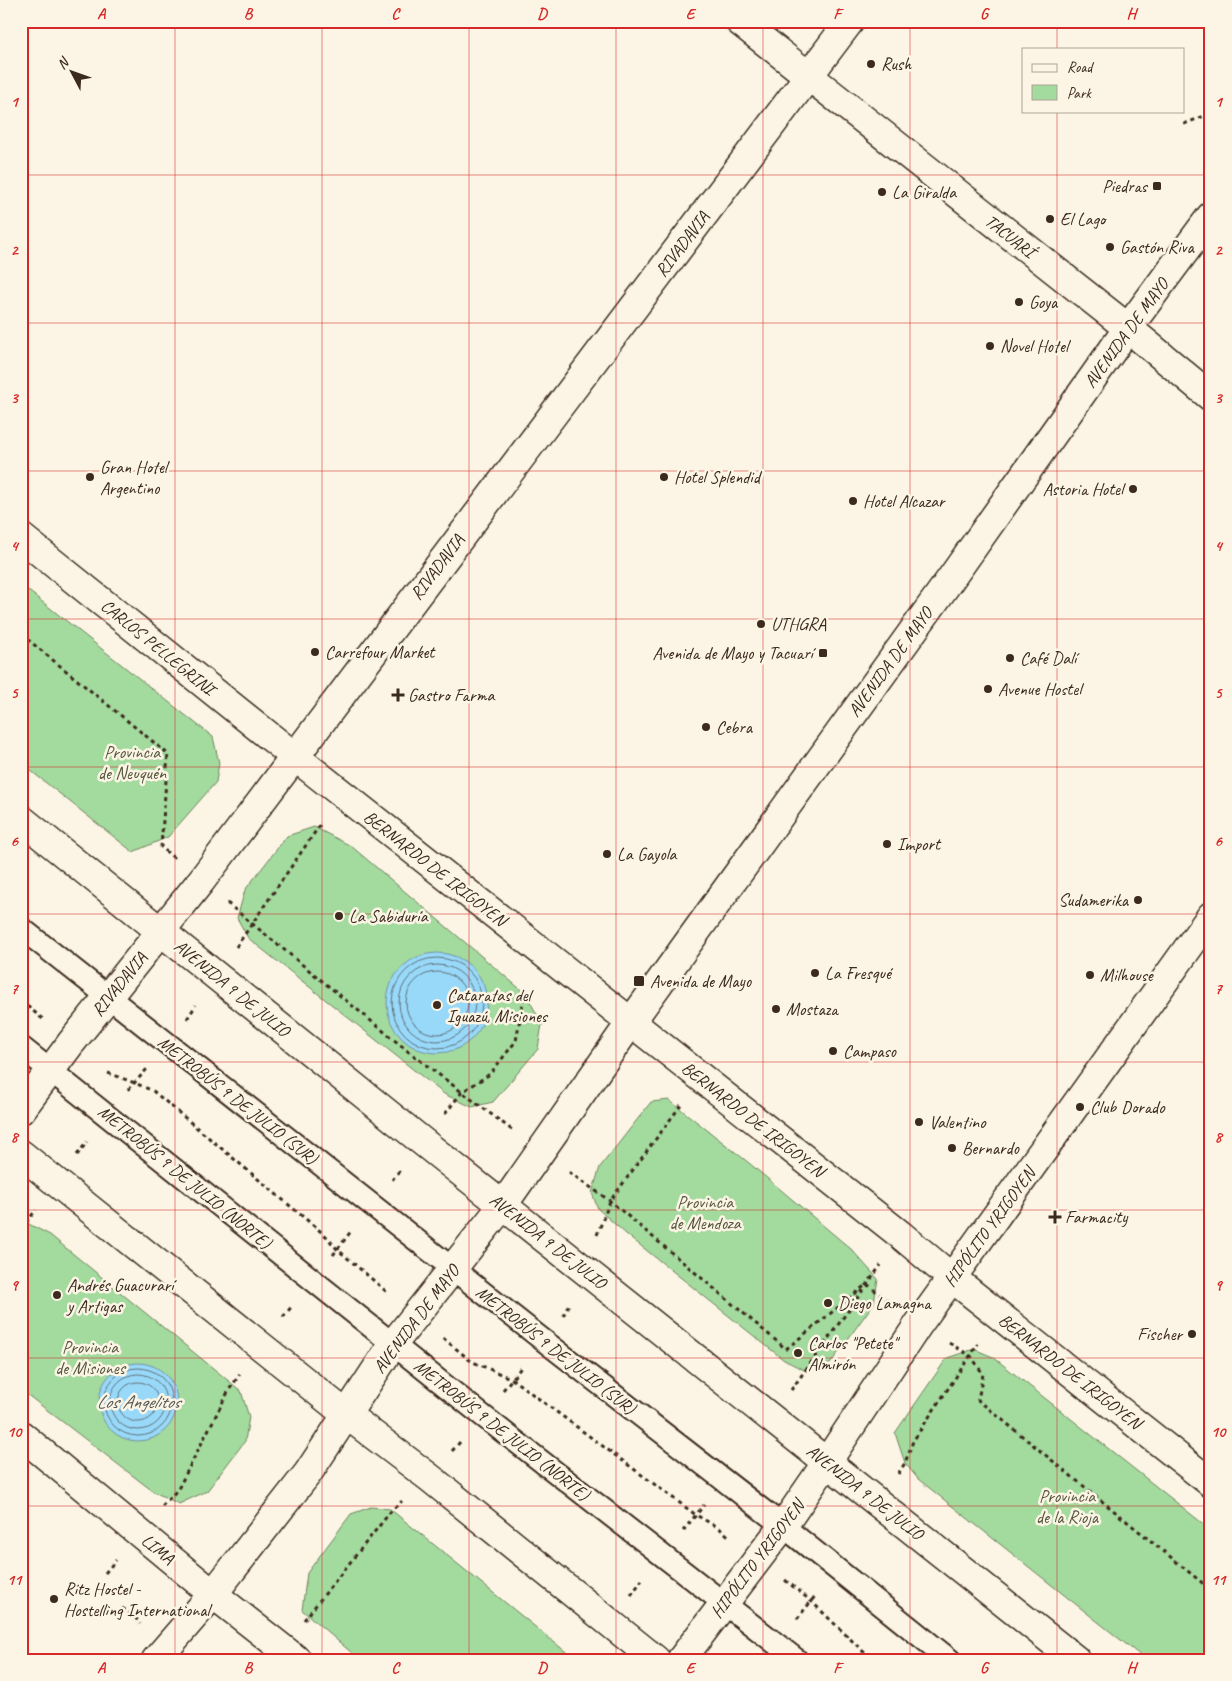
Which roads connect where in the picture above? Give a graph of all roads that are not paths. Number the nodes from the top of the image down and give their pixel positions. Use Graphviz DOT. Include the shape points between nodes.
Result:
graph roads {
  1 [pos="739,21"];
  2 [pos="850,21"];
  3 [pos="809,77"];
  4 [pos="1211,216"];
  5 [pos="1128,328"];
  6 [pos="1211,396"];
  7 [pos="21,537"];
  8 [pos="294,756"];
  9 [pos="21,819"];
  10 [pos="1211,916"];
  11 [pos="21,928"];
  12 [pos="161,931"];
  13 [pos="108,997"];
  14 [pos="630,1022"];
  15 [pos="21,1047"];
  16 [pos="51,1070"];
  17 [pos="21,1110"];
  18 [pos="21,1154"];
  19 [pos="503,1205"];
  20 [pos="453,1269"];
  21 [pos="952,1278"];
  22 [pos="393,1344"];
  23 [pos="347,1415"];
  24 [pos="21,1436"];
  25 [pos="827,1462"];
  26 [pos="1211,1483"];
  27 [pos="783,1526"];
  28 [pos="213,1594"];
  29 [pos="724,1603"];
  30 [pos="290,1654"];
  31 [pos="156,1660"];
  32 [pos="656,1660"];
  33 [pos="681,1660"];
  34 [pos="797,1660"];
  35 [pos="950,1660"];
  36 [pos="1076,1660"];
  1 -- 3 [label="main road, TACUARÍ"];
  2 -- 3 [label="main road, RIVADAVIA"];
  3 -- 5 [label="main road, TACUARÍ"];
  3 -- 8 [label="main road, RIVADAVIA"];
  4 -- 5 [label="main road, AVENIDA DE MAYO"];
  5 -- 6 [label="main road, TACUARÍ"];
  5 -- 14 [label="main road, AVENIDA DE MAYO"];
  7 -- 8 [label="main road, CARLOS PELLEGRINI"];
  8 -- 12 [label="main road, RIVADAVIA"];
  8 -- 14 [label="main road, BERNARDO DE IRIGOYEN"];
  9 -- 12 [label="main road, AVENIDA 9 DE JULIO"];
  10 -- 21 [label="main road, HIPÓLITO YRIGOYEN"];
  11 -- 13 [label="lane, METROBÚS 9 DE JULIO (SUR)"];
  12 -- 13 [label="main road, RIVADAVIA"];
  12 -- 19 [label="main road, AVENIDA 9 DE JULIO"];
  13 -- 16 [label="main road, RIVADAVIA"];
  13 -- 20 [label="lane, METROBÚS 9 DE JULIO (SUR)"];
  14 -- 19 [label="main road, AVENIDA DE MAYO"];
  14 -- 21 [label="main road, BERNARDO DE IRIGOYEN"];
  15 -- 16 [label="lane, METROBÚS 9 DE JULIO (NORTE)"];
  16 -- 17 [label="main road, RIVADAVIA"];
  16 -- 22 [label="lane, METROBÚS 9 DE JULIO (NORTE)"];
  18 -- 23 [label="main road"];
  19 -- 20 [label="main road, AVENIDA DE MAYO"];
  19 -- 25 [label="main road, AVENIDA 9 DE JULIO"];
  20 -- 22 [label="main road, AVENIDA DE MAYO"];
  20 -- 27 [label="lane, METROBÚS 9 DE JULIO (SUR)"];
  21 -- 25 [label="main road, HIPÓLITO YRIGOYEN"];
  21 -- 26 [label="main road, BERNARDO DE IRIGOYEN"];
  22 -- 23 [label="main road, AVENIDA DE MAYO"];
  22 -- 29 [label="lane, METROBÚS 9 DE JULIO (NORTE)"];
  23 -- 28 [label="main road, AVENIDA DE MAYO" via="308,1473"];
  23 -- 32 [label="main road"];
  24 -- 28 [label="main road, LIMA"];
  25 -- 27 [label="main road, HIPÓLITO YRIGOYEN"];
  25 -- 36 [label="main road, AVENIDA 9 DE JULIO"];
  27 -- 29 [label="main road, HIPÓLITO YRIGOYEN"];
  27 -- 35 [label="lane, METROBÚS 9 DE JULIO (SUR)"];
  28 -- 30 [label="main road, LIMA"];
  28 -- 31 [label="main road, AVENIDA DE MAYO"];
  29 -- 33 [label="main road, HIPÓLITO YRIGOYEN"];
  29 -- 34 [label="lane, METROBÚS 9 DE JULIO (NORTE)"];
}
